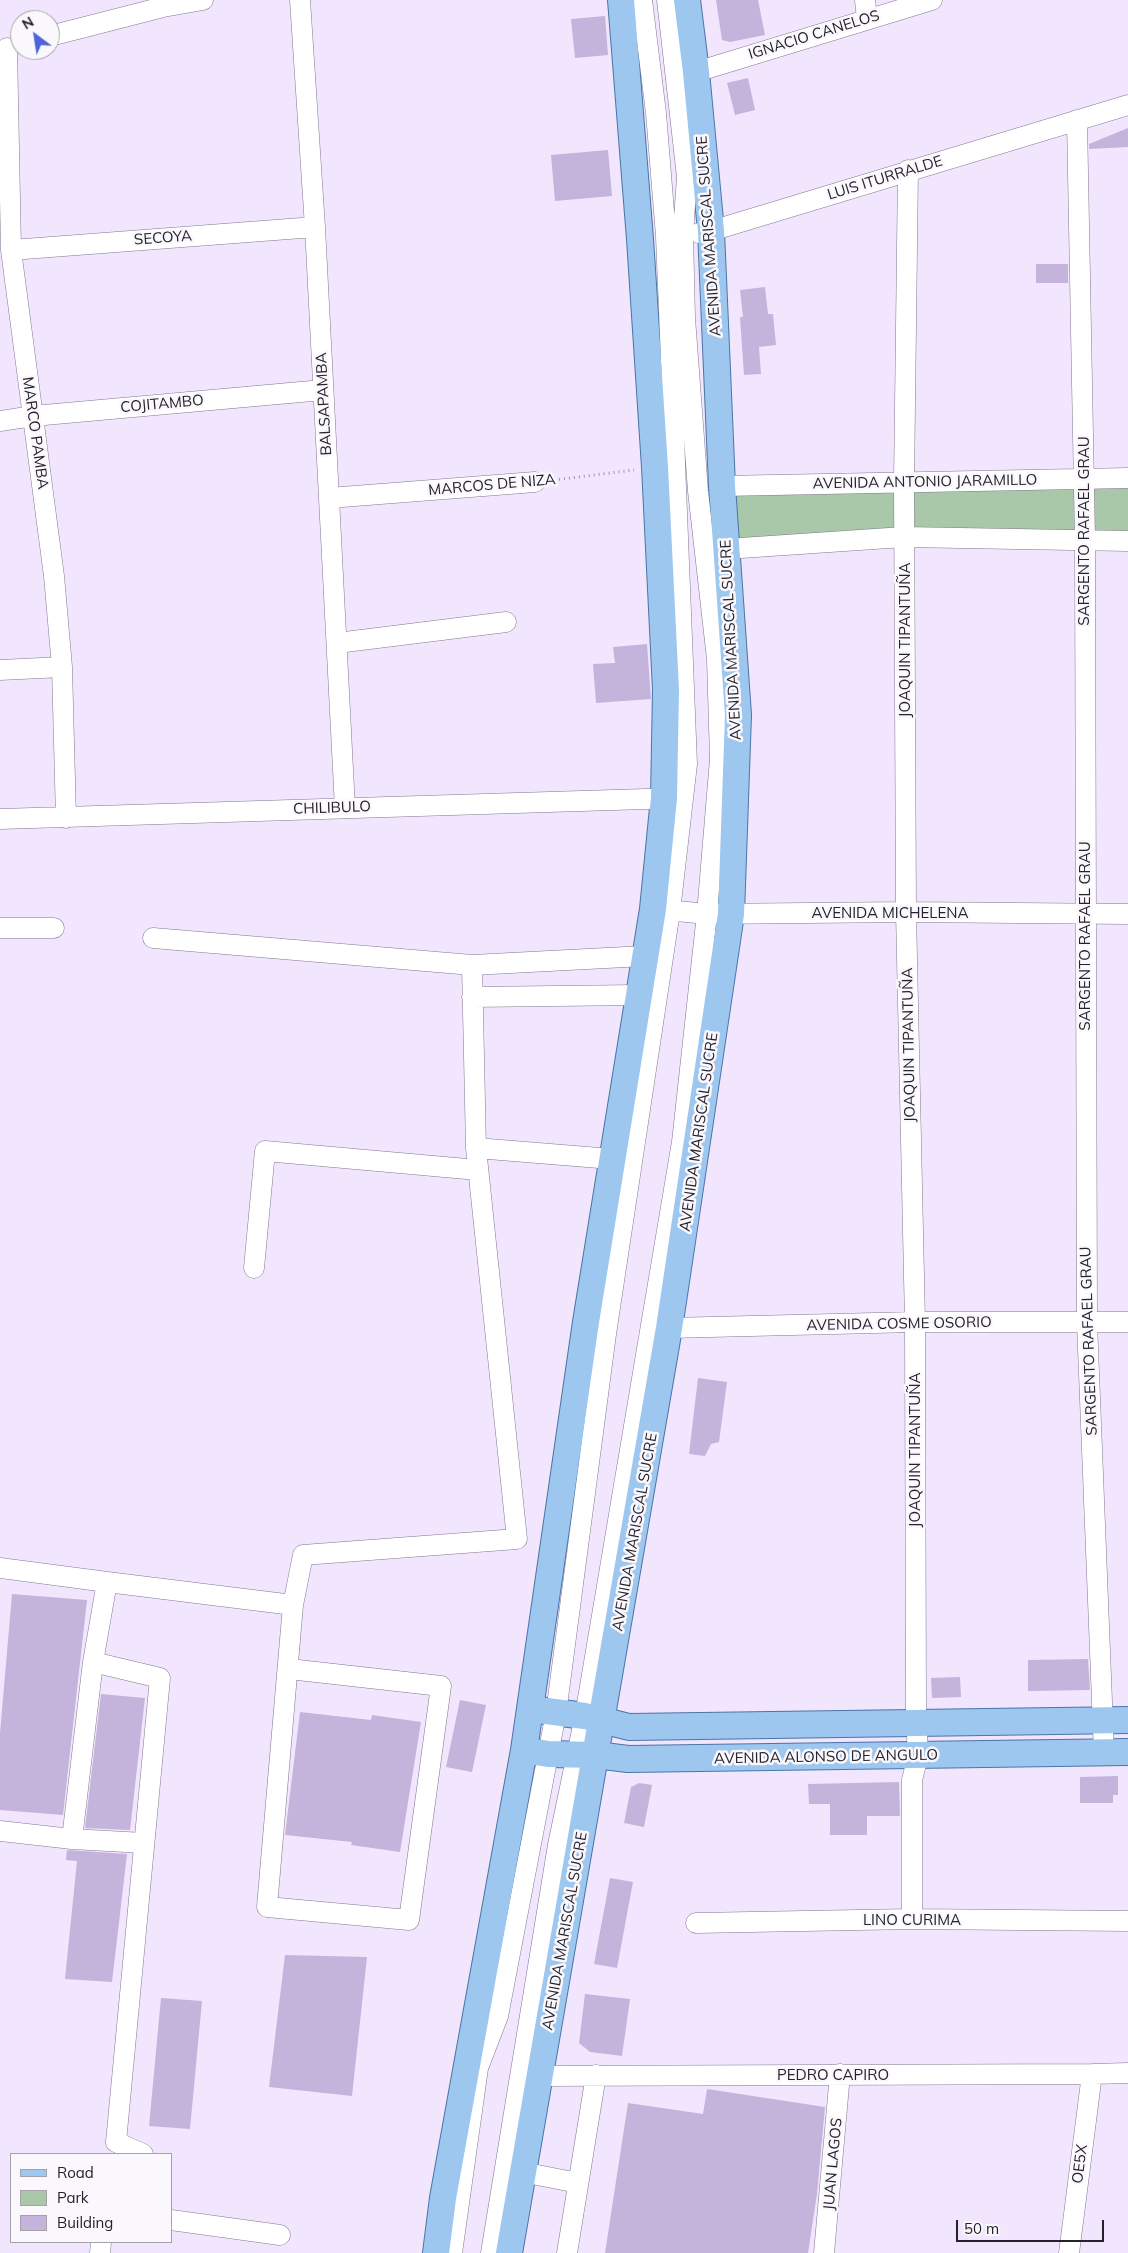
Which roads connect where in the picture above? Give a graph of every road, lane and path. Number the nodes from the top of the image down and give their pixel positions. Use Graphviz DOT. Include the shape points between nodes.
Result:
graph roads {
  1 [pos="203,0"];
  2 [pos="300,0"];
  3 [pos="621,0"];
  4 [pos="642,0"];
  5 [pos="668,0"];
  6 [pos="687,0"];
  7 [pos="932,0"];
  8 [pos="866,9"];
  9 [pos="60,33"];
  10 [pos="9,47"];
  11 [pos="696,72"];
  12 [pos="1128,105"];
  13 [pos="1077,120"];
  14 [pos="908,170"];
  15 [pos="315,227"];
  16 [pos="711,231"];
  17 [pos="674,235"];
  18 [pos="640,239"];
  19 [pos="11,250"];
  20 [pos="323,390"];
  21 [pos="33,416"];
  22 [pos="0,421"];
  23 [pos="655,467"];
  24 [pos="1128,478"];
  25 [pos="1084,479"];
  26 [pos="535,482"];
  27 [pos="904,483"];
  28 [pos="722,486"];
  29 [pos="329,498"];
  30 [pos="904,538"];
  31 [pos="1085,540"];
  32 [pos="1128,541"];
  33 [pos="726,548"];
  34 [pos="506,622"];
  35 [pos="337,644"];
  36 [pos="62,667"];
  37 [pos="0,670"];
  38 [pos="673,798"];
  39 [pos="345,808"];
  40 [pos="66,818"];
  41 [pos="0,819"];
  42 [pos="661,910"];
  43 [pos="906,912"];
  44 [pos="1085,913"];
  45 [pos="719,914"];
  46 [pos="1128,914"];
  47 [pos="0,928"];
  48 [pos="54,928"];
  49 [pos="154,938"];
  50 [pos="645,956"];
  51 [pos="472,965"];
  52 [pos="638,995"];
  53 [pos="472,997"];
  54 [pos="476,1148"];
  55 [pos="612,1159"];
  56 [pos="478,1170"];
  57 [pos="254,1268"];
  58 [pos="915,1322"];
  59 [pos="1128,1322"];
  60 [pos="1087,1323"];
  61 [pos="669,1328"];
  62 [pos="0,1568"];
  63 [pos="107,1582"];
  64 [pos="293,1605"];
  65 [pos="93,1662"];
  66 [pos="289,1669"];
  67 [pos="543,1711"];
  68 [pos="593,1718"];
  69 [pos="1116,1720"];
  70 [pos="916,1723"];
  71 [pos="536,1752"];
  72 [pos="1116,1752"];
  73 [pos="586,1754"];
  74 [pos="918,1756"];
  75 [pos="0,1831"];
  76 [pos="72,1840"];
  77 [pos="144,1843"];
  78 [pos="912,1919"];
  79 [pos="1128,1921"];
  80 [pos="696,1922"];
  81 [pos="1128,2072"];
  82 [pos="840,2074"];
  83 [pos="1092,2074"];
  84 [pos="596,2075"];
  85 [pos="538,2076"];
  86 [pos="141,2153"];
  87 [pos="522,2172"];
  88 [pos="578,2183"];
  89 [pos="172,2220"];
  90 [pos="280,2235"];
  91 [pos="436,2253"];
  92 [pos="452,2253"];
  93 [pos="491,2253"];
  94 [pos="508,2253"];
  95 [pos="567,2253"];
  96 [pos="824,2253"];
  97 [pos="1069,2253"];
  1 -- 9 [label="street"];
  2 -- 15 [label="street, BALSAPAMBA"];
  3 -- 18 [label="main road"];
  4 -- 17 [label="street"];
  5 -- 17 [label="street" via="687,177"];
  6 -- 11 [label="main road, AVENIDA MARISCAL SUCRE"];
  7 -- 8 [label="street, IGNACIO CANELOS"];
  8 -- 11 [label="street, IGNACIO CANELOS"];
  10 -- 19 [label="street, MARCO PAMBA"];
  11 -- 16 [label="main road, AVENIDA MARISCAL SUCRE"];
  12 -- 13 [label="street, LUIS ITURRALDE"];
  13 -- 14 [label="street, LUIS ITURRALDE"];
  13 -- 25 [label="street, SARGENTO RAFAEL GRAU"];
  14 -- 16 [label="street, LUIS ITURRALDE"];
  14 -- 27 [label="street, JOAQUIN TIPANTUÑA"];
  15 -- 19 [label="street, SECOYA"];
  15 -- 20 [label="street, BALSAPAMBA"];
  16 -- 17 [label="street, LUIS ITURRALDE"];
  16 -- 28 [label="main road, AVENIDA MARISCAL SUCRE"];
  17 -- 18 [label="street, LUIS ITURRALDE"];
  17 -- 38 [label="street" via="687,764"];
  17 -- 45 [label="street" via="685,318 698,491 717,659"];
  18 -- 23 [label="main road"];
  19 -- 21 [label="street, MARCO PAMBA"];
  20 -- 21 [label="street, COJITAMBO"];
  20 -- 29 [label="street, BALSAPAMBA"];
  21 -- 22 [label="street, COJITAMBO"];
  21 -- 36 [label="street, MARCO PAMBA"];
  23 -- 26 [label="path, MARCOS DE NIZA"];
  23 -- 38 [label="main road"];
  24 -- 25 [label="street, AVENIDA ANTONIO JARAMILLO"];
  25 -- 27 [label="street, AVENIDA ANTONIO JARAMILLO"];
  25 -- 31 [label="street, SARGENTO RAFAEL GRAU"];
  26 -- 29 [label="street, MARCOS DE NIZA"];
  27 -- 28 [label="street, AVENIDA ANTONIO JARAMILLO"];
  27 -- 30 [label="street, JOAQUIN TIPANTUÑA"];
  28 -- 33 [label="main road, AVENIDA MARISCAL SUCRE"];
  29 -- 35 [label="street, BALSAPAMBA"];
  30 -- 31 [label="street"];
  30 -- 33 [label="street"];
  30 -- 43 [label="street, JOAQUIN TIPANTUÑA"];
  31 -- 32 [label="street"];
  31 -- 44 [label="street, SARGENTO RAFAEL GRAU"];
  33 -- 45 [label="main road, AVENIDA MARISCAL SUCRE" via="738,715"];
  34 -- 35 [label="street"];
  35 -- 39 [label="street, BALSAPAMBA"];
  36 -- 37 [label="street"];
  36 -- 40 [label="street, MARCO PAMBA"];
  38 -- 39 [label="street, CHILIBULO"];
  38 -- 42 [label="main road"];
  39 -- 40 [label="street, CHILIBULO"];
  40 -- 41 [label="street, CHILIBULO"];
  42 -- 45 [label="street, AVENIDA MICHELENA"];
  42 -- 50 [label="main road"];
  42 -- 67 [label="street" via="606,1334"];
  43 -- 44 [label="street, AVENIDA MICHELENA"];
  43 -- 45 [label="street, AVENIDA MICHELENA"];
  43 -- 58 [label="street, JOAQUIN TIPANTUÑA"];
  44 -- 46 [label="street, AVENIDA MICHELENA"];
  44 -- 60 [label="street, SARGENTO RAFAEL GRAU"];
  45 -- 61 [label="main road, AVENIDA MARISCAL SUCRE"];
  45 -- 68 [label="street"];
  47 -- 48 [label="street"];
  49 -- 51 [label="street"];
  50 -- 51 [label="street"];
  50 -- 52 [label="main road"];
  51 -- 53 [label="street"];
  52 -- 53 [label="street"];
  52 -- 55 [label="main road"];
  53 -- 54 [label="street"];
  54 -- 55 [label="street"];
  54 -- 56 [label="street"];
  55 -- 67 [label="main road" via="586,1322"];
  56 -- 57 [label="street" via="265,1152"];
  56 -- 64 [label="street" via="517,1538 303,1556"];
  58 -- 60 [label="street, AVENIDA COSME OSORIO"];
  58 -- 61 [label="street, AVENIDA COSME OSORIO"];
  58 -- 70 [label="street, JOAQUIN TIPANTUÑA"];
  59 -- 60 [label="street, AVENIDA COSME OSORIO"];
  60 -- 69 [label="street, SARGENTO RAFAEL GRAU"];
  61 -- 68 [label="main road, AVENIDA MARISCAL SUCRE"];
  62 -- 63 [label="street"];
  63 -- 64 [label="street"];
  63 -- 65 [label="street"];
  64 -- 66 [label="street"];
  65 -- 76 [label="street"];
  65 -- 77 [label="street" via="160,1678"];
  66 -- 66 [label="street" via="267,1907 409,1920 441,1686"];
  67 -- 68 [label="main road"];
  67 -- 71 [label="main road"];
  68 -- 70 [label="main road" via="629,1727"];
  68 -- 73 [label="main road, AVENIDA MARISCAL SUCRE"];
  69 -- 70 [label="main road"];
  69 -- 72 [label="street, SARGENTO RAFAEL GRAU"];
  70 -- 74 [label="street, JOAQUIN TIPANTUÑA"];
  71 -- 73 [label="main road, AVENIDA ALONSO DE ANGULO"];
  71 -- 91 [label="main road" via="443,2198"];
  71 -- 92 [label="street" via="498,2016 478,2068"];
  72 -- 74 [label="main road, AVENIDA ALONSO DE ANGULO"];
  73 -- 74 [label="main road, AVENIDA ALONSO DE ANGULO" via="628,1759"];
  73 -- 85 [label="main road, AVENIDA MARISCAL SUCRE"];
  73 -- 93 [label="street" via="558,1845"];
  74 -- 78 [label="street, JOAQUIN TIPANTUÑA" via="912,1780"];
  75 -- 76 [label="street"];
  76 -- 77 [label="street"];
  77 -- 86 [label="street" via="116,2142"];
  78 -- 79 [label="street, LINO CURIMA"];
  78 -- 80 [label="street, LINO CURIMA"];
  81 -- 83 [label="street, PEDRO CAPIRO"];
  82 -- 83 [label="street, PEDRO CAPIRO"];
  82 -- 84 [label="street, PEDRO CAPIRO"];
  82 -- 96 [label="street, JUAN LAGOS"];
  83 -- 97 [label="street, OE5X"];
  84 -- 85 [label="street, PEDRO CAPIRO"];
  84 -- 88 [label="street"];
  85 -- 87 [label="main road, AVENIDA MARISCAL SUCRE"];
  87 -- 88 [label="street"];
  87 -- 94 [label="main road, AVENIDA MARISCAL SUCRE"];
  88 -- 95 [label="street"];
  89 -- 90 [label="street"];
}
